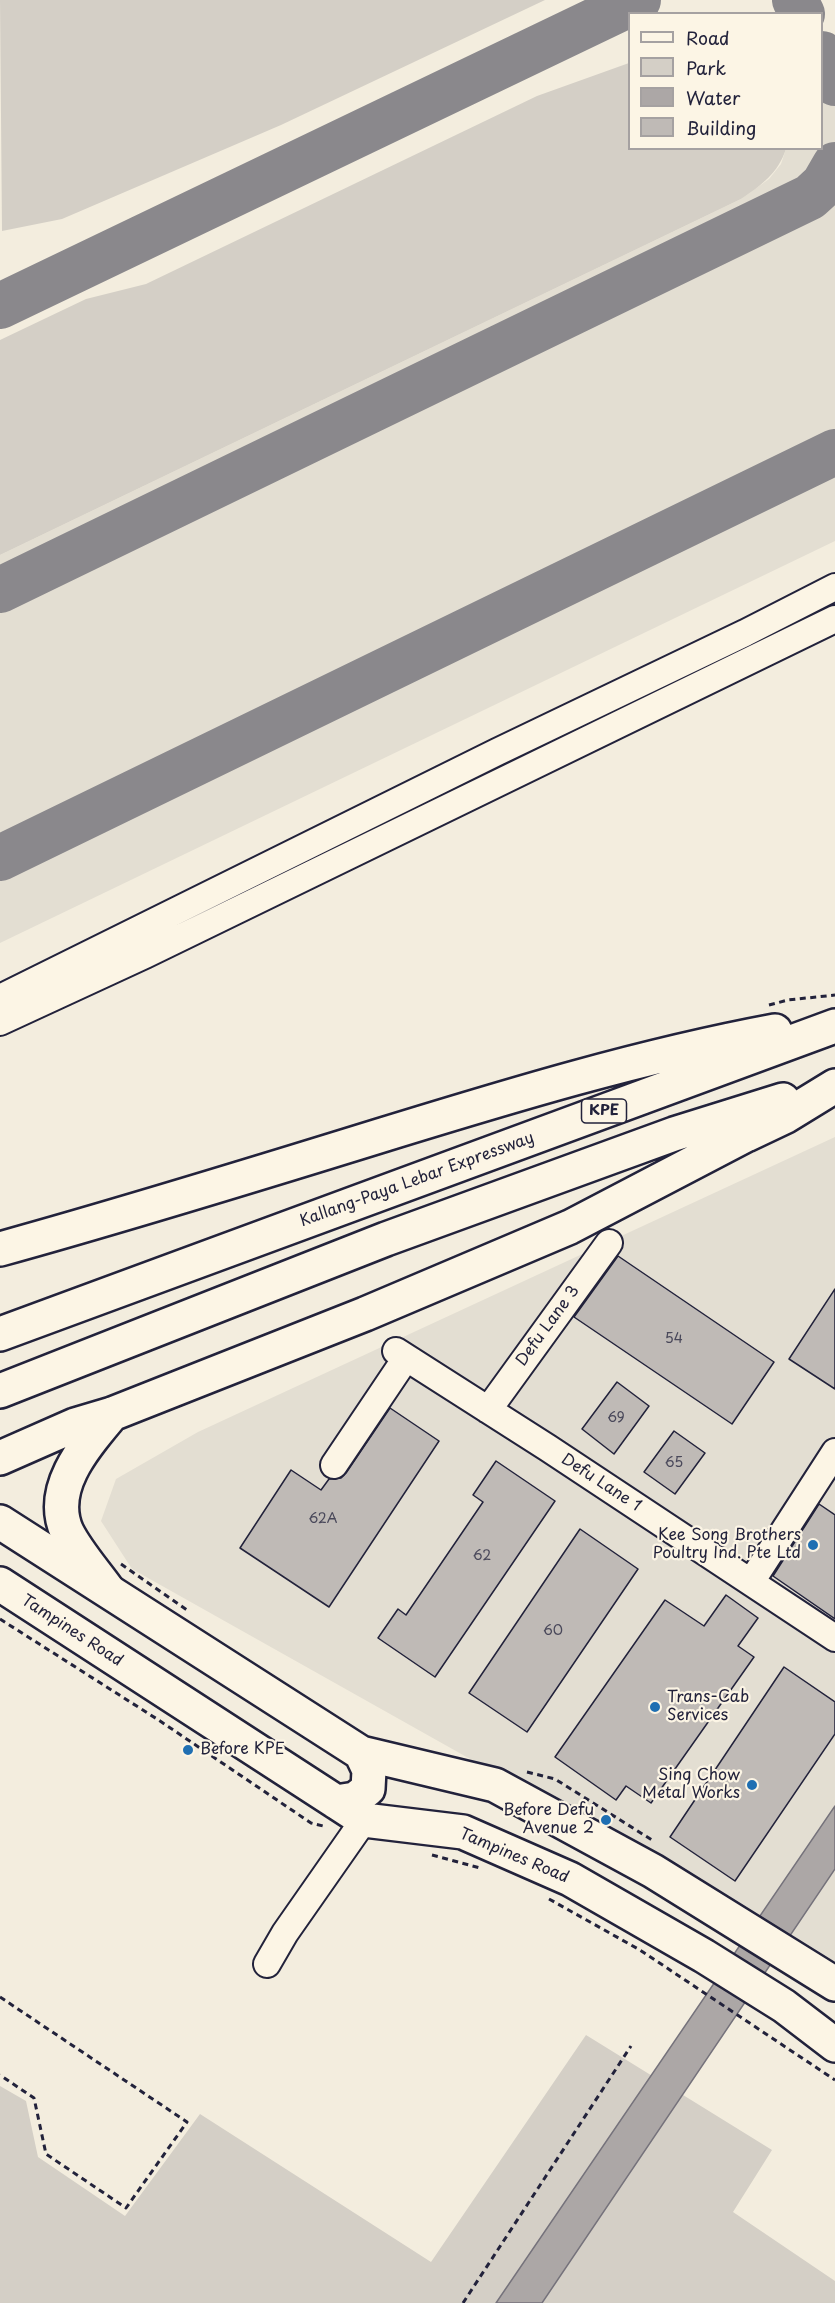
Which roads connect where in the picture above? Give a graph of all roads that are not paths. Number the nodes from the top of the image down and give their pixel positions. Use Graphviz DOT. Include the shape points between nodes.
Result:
graph roads {
  1 [pos="835,587"];
  2 [pos="835,619"];
  3 [pos="496,752"];
  4 [pos="507,779"];
  5 [pos="136,931"];
  6 [pos="145,955"];
  7 [pos="0,998"];
  8 [pos="835,1020"];
  9 [pos="0,1022"];
  10 [pos="835,1026"];
  11 [pos="835,1086"];
  12 [pos="609,1244"];
  13 [pos="0,1249"];
  14 [pos="0,1334"];
  15 [pos="0,1391"];
  16 [pos="488,1410"];
  17 [pos="112,1414"];
  18 [pos="835,1452"];
  19 [pos="0,1458"];
  20 [pos="334,1466"];
  21 [pos="0,1522"];
  22 [pos="113,1576"];
  23 [pos="751,1582"];
  24 [pos="0,1584"];
  25 [pos="835,1638"];
  26 [pos="361,1753"];
  27 [pos="336,1802"];
  28 [pos="364,1820"];
  29 [pos="267,1964"];
  30 [pos="835,1984"];
  31 [pos="835,2045"];
  1 -- 3 [label="street"];
  2 -- 4 [label="street"];
  3 -- 4 [label="street"];
  3 -- 5 [label="street"];
  4 -- 6 [label="street"];
  5 -- 6 [label="street"];
  5 -- 7 [label="street"];
  6 -- 9 [label="street"];
  8 -- 13 [label="main road" via="726,1040 513,1095"];
  10 -- 14 [label="main road, Kallang-Paya Lebar Expressway / KPE"];
  11 -- 15 [label="main road" via="674,1134 386,1239"];
  11 -- 17 [label="main road" via="786,1116 570,1227 365,1314"];
  12 -- 16 [label="street, Defu Lane 3"];
  16 -- 20 [label="street, Defu Lane 1" via="401,1354"];
  16 -- 23 [label="street, Defu Lane 1"];
  17 -- 19 [label="main road" via="75,1425"];
  17 -- 22 [label="main road" via="68,1474 62,1503 68,1534"];
  18 -- 23 [label="street"];
  21 -- 22 [label="main road"];
  22 -- 26 [label="main road"];
  23 -- 25 [label="street, Defu Lane 1"];
  24 -- 27 [label="main road, Tampines Road"];
  26 -- 27 [label="main road" via="369,1770 368,1789 355,1799"];
  26 -- 30 [label="main road" via="495,1785 653,1871"];
  27 -- 28 [label="main road, Tampines Road"];
  28 -- 29 [label="street"];
  28 -- 31 [label="main road, Tampines Road" via="463,1832 570,1879 695,1969 784,2006"];
}
